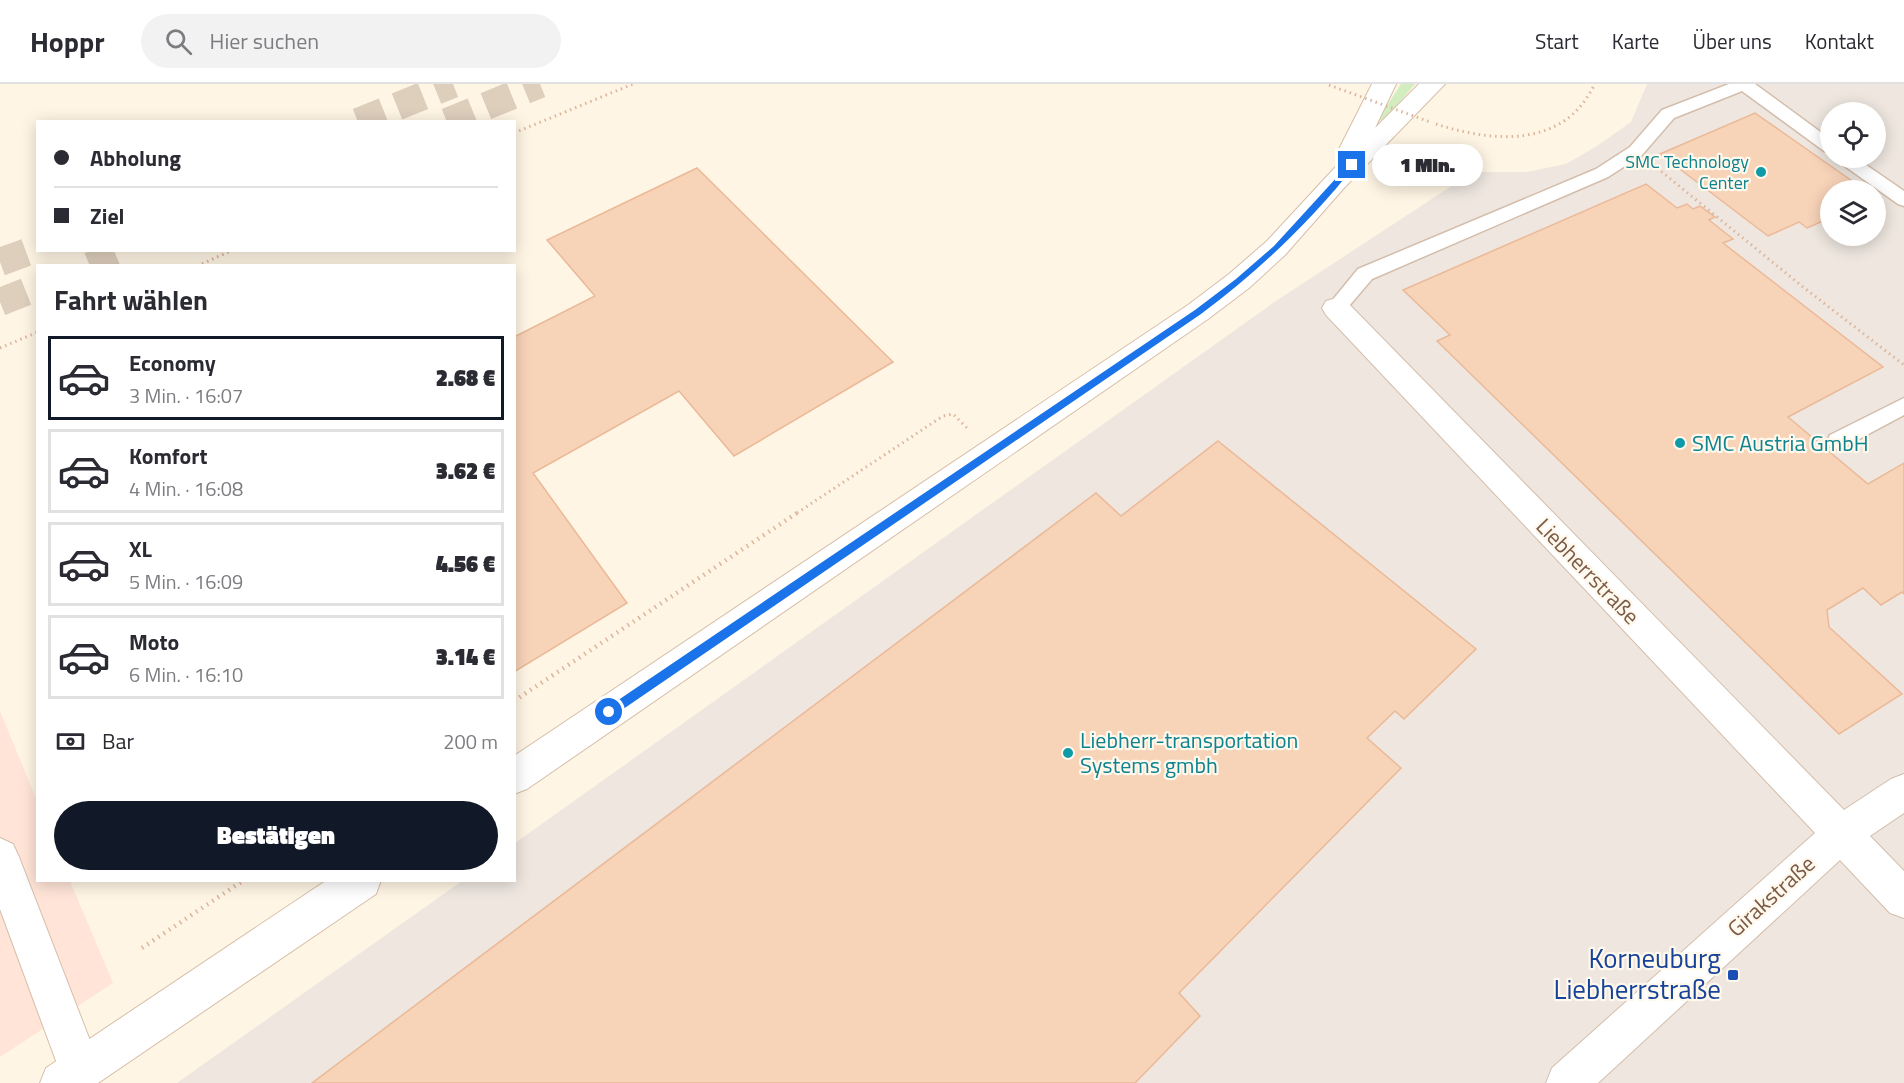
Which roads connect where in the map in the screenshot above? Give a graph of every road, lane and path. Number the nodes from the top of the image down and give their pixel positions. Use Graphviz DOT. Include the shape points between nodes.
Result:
graph roads {
  1 [pos="633,84"];
  2 [pos="1328,84"];
  3 [pos="1384,84"];
  4 [pos="1433,84"];
  5 [pos="1596,84"];
  6 [pos="1744,84"];
  7 [pos="516,132"];
  8 [pos="1820,140"];
  9 [pos="1636,151"];
  10 [pos="1859,168"];
  11 [pos="1335,182"];
  12 [pos="1904,200"];
  13 [pos="228,252"];
  14 [pos="202,264"];
  15 [pos="1336,308"];
  16 [pos="36,333"];
  17 [pos="0,348"];
  18 [pos="1904,365"];
  19 [pos="1904,406"];
  20 [pos="1837,441"];
  21 [pos="992,452"];
  22 [pos="516,700"];
  23 [pos="516,776"];
  24 [pos="1904,792"];
  25 [pos="1841,834"];
  26 [pos="0,857"];
  27 [pos="241,882"];
  28 [pos="359,882"];
  29 [pos="1904,899"];
  30 [pos="142,948"];
  31 [pos="71,1076"];
  32 [pos="1567,1083"];
  1 -- 7 [label="path"];
  2 -- 5 [label="path, bridge" via="1467,135 1493,138 1517,137 1560,123 1574,113"];
  3 -- 11 [label="main road"];
  4 -- 11 [label="main road"];
  6 -- 8 [label="lane"];
  6 -- 9 [label="lane" via="1668,114"];
  9 -- 15 [label="lane" via="1602,173 1365,274"];
  9 -- 18 [label="path"];
  10 -- 12 [label="lane"];
  11 -- 21 [label="main road" via="1312,211 1239,281 1102,380"];
  13 -- 14 [label="path"];
  15 -- 25 [label="main road, Liebherrstraße"];
  16 -- 17 [label="path"];
  19 -- 20 [label="lane"];
  21 -- 22 [label="path" via="953,414 943,416"];
  21 -- 23 [label="main road"];
  24 -- 25 [label="main road, Girakstraße"];
  25 -- 29 [label="main road, Liebherrstraße"];
  25 -- 32 [label="main road, Girakstraße"];
  26 -- 31 [label="main road"];
  27 -- 30 [label="path"];
  28 -- 31 [label="main road"];
}
